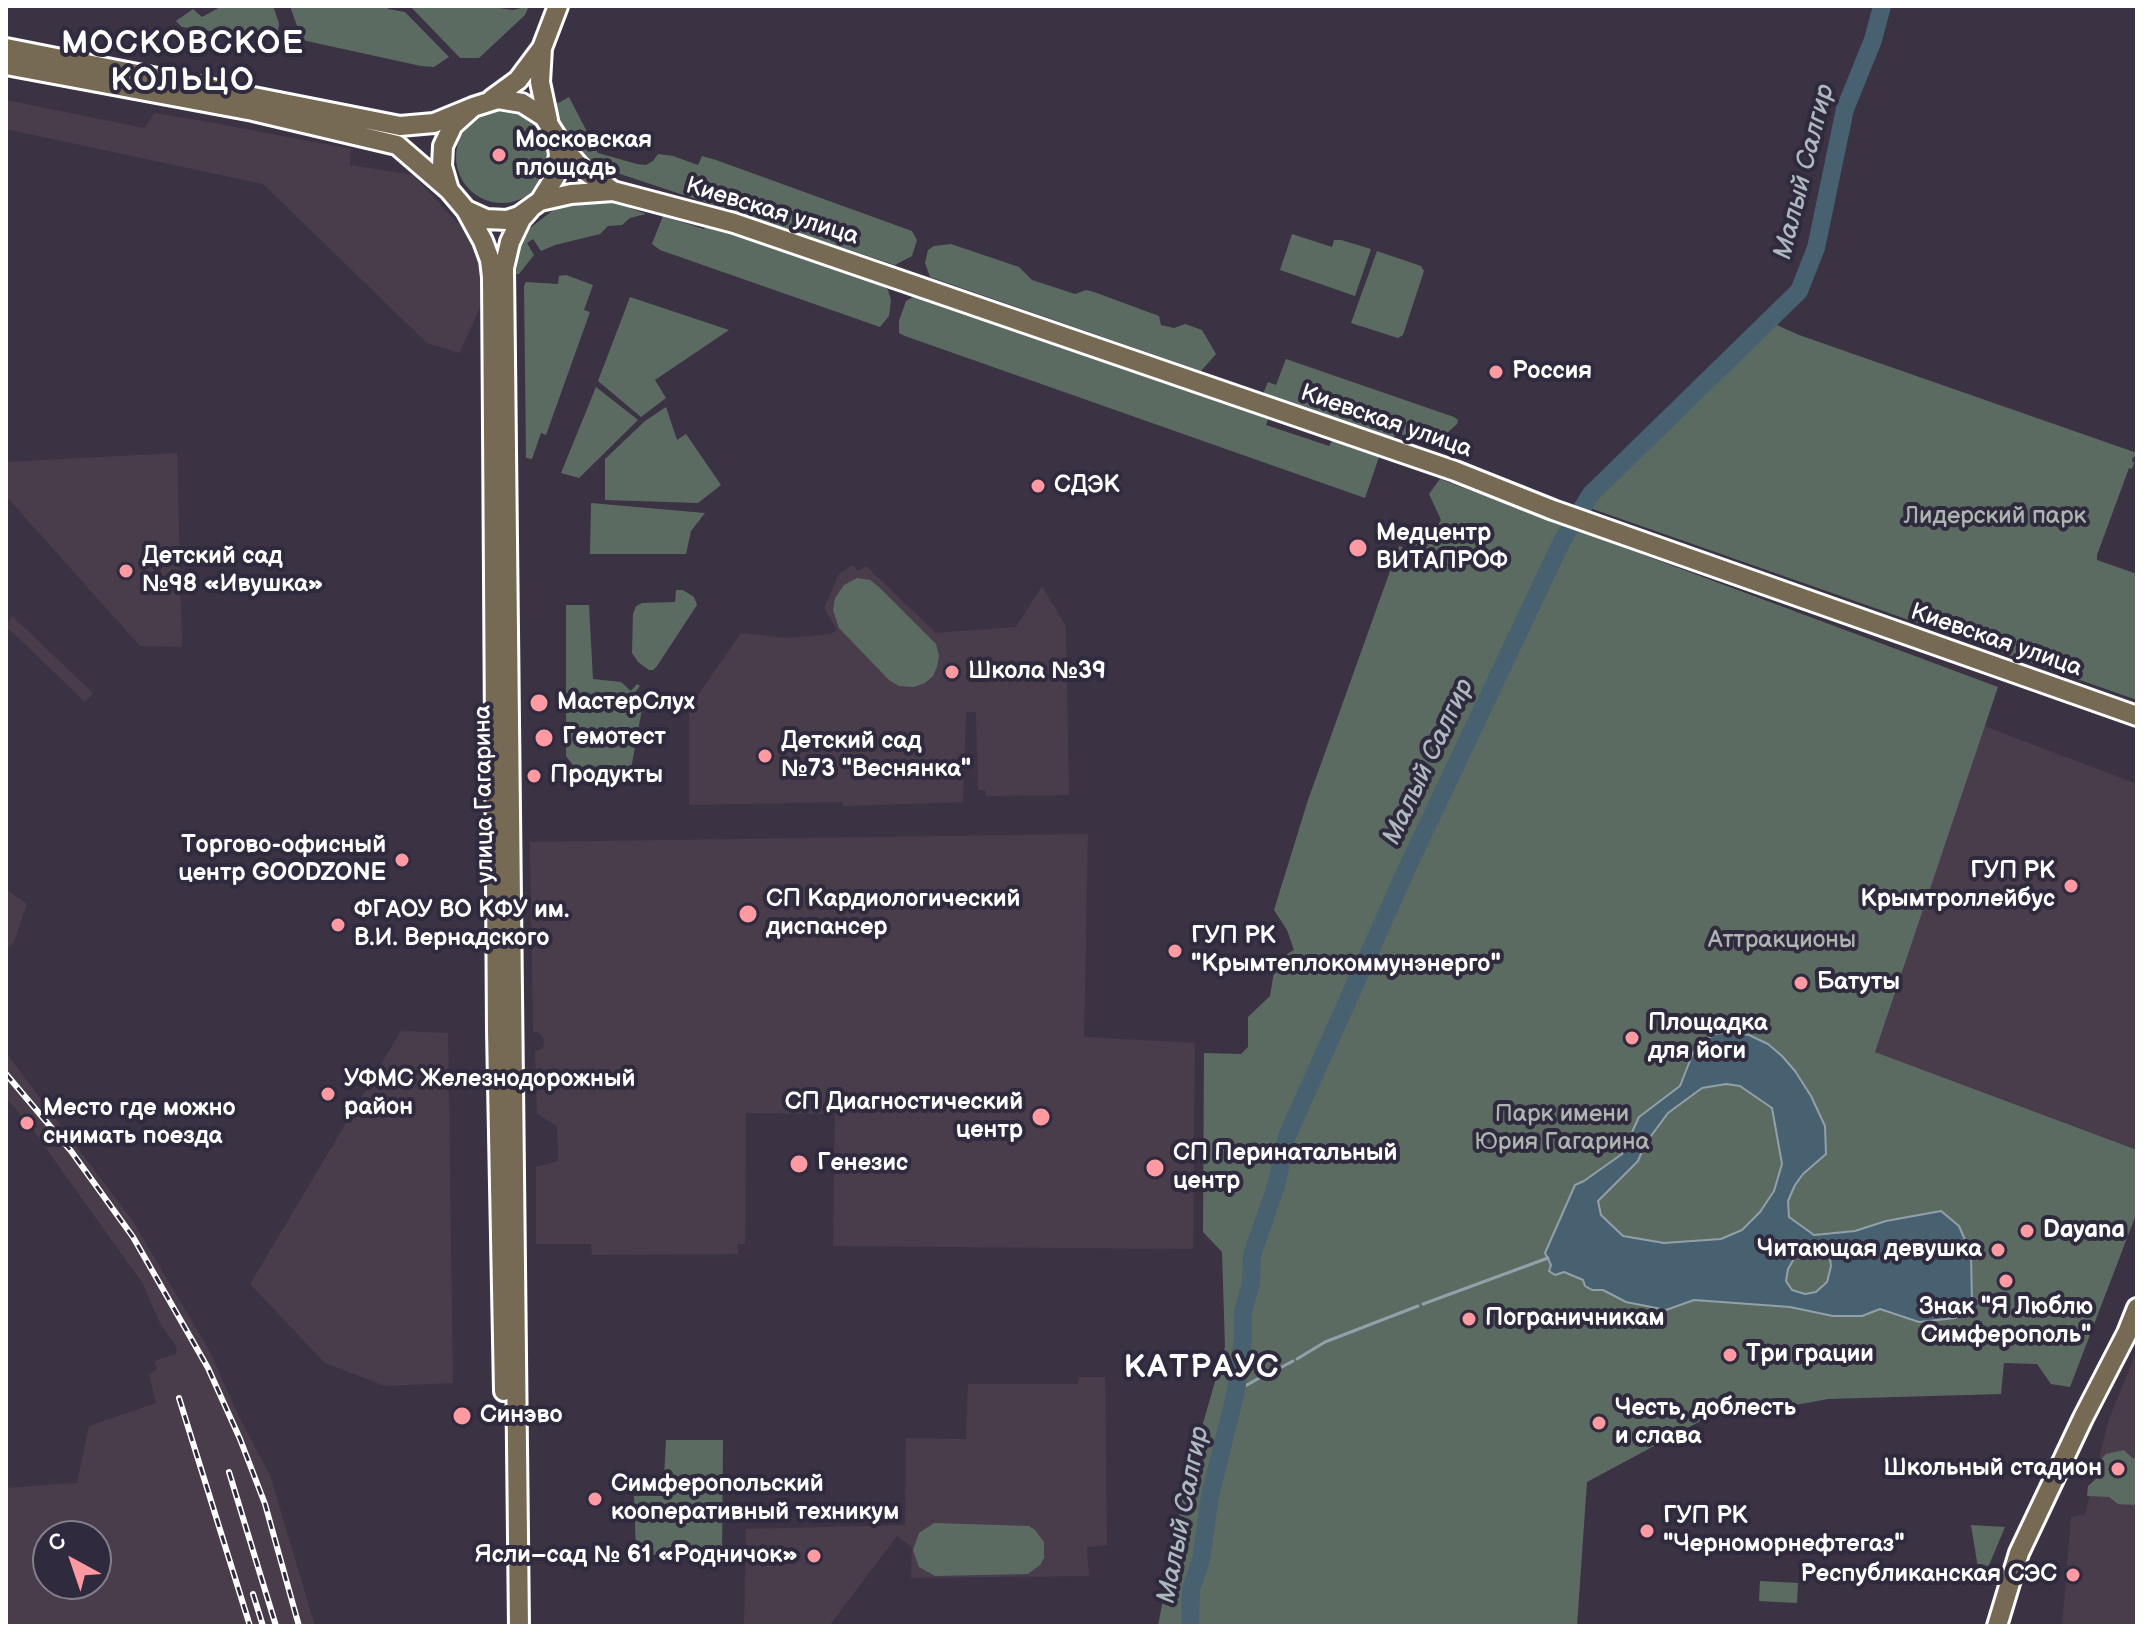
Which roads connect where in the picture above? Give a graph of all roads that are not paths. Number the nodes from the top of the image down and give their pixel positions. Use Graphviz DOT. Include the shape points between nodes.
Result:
graph roads {
  1 [pos="558,6"];
  2 [pos="6,48"];
  3 [pos="542,48"];
  4 [pos="6,65"];
  5 [pos="481,104"];
  6 [pos="549,123"];
  7 [pos="557,141"];
  8 [pos="449,190"];
  9 [pos="613,191"];
  10 [pos="535,205"];
  11 [pos="466,210"];
  12 [pos="2137,716"];
  13 [pos="2137,1308"];
  14 [pos="507,1626"];
  15 [pos="519,1626"];
  16 [pos="1997,1626"];
  1 -- 3 [label="main road"];
  2 -- 5 [label="main road" via="400,126 434,123"];
  3 -- 5 [label="main road" via="518,80"];
  3 -- 6 [label="main road" via="540,82"];
  4 -- 8 [label="main road" via="253,111 397,145"];
  5 -- 6 [label="main road" via="506,99 522,103"];
  5 -- 8 [label="main road" via="453,125 443,146"];
  6 -- 7 [label="main road"];
  7 -- 9 [label="main road, Киевская улица" via="582,169"];
  7 -- 10 [label="main road" via="557,170"];
  8 -- 11 [label="main road"];
  9 -- 10 [label="main road, Киевская улица" via="571,194"];
  9 -- 12 [label="main road, Киевская улица" via="734,223 907,281"];
  10 -- 11 [label="main road" via="519,216 497,220"];
  10 -- 15 [label="main road, улица Гагарина" via="513,234 504,268"];
  11 -- 14 [label="main road, улица Гагарина" via="483,241 492,277"];
  13 -- 16 [label="main road" via="2019,1553"];
}
